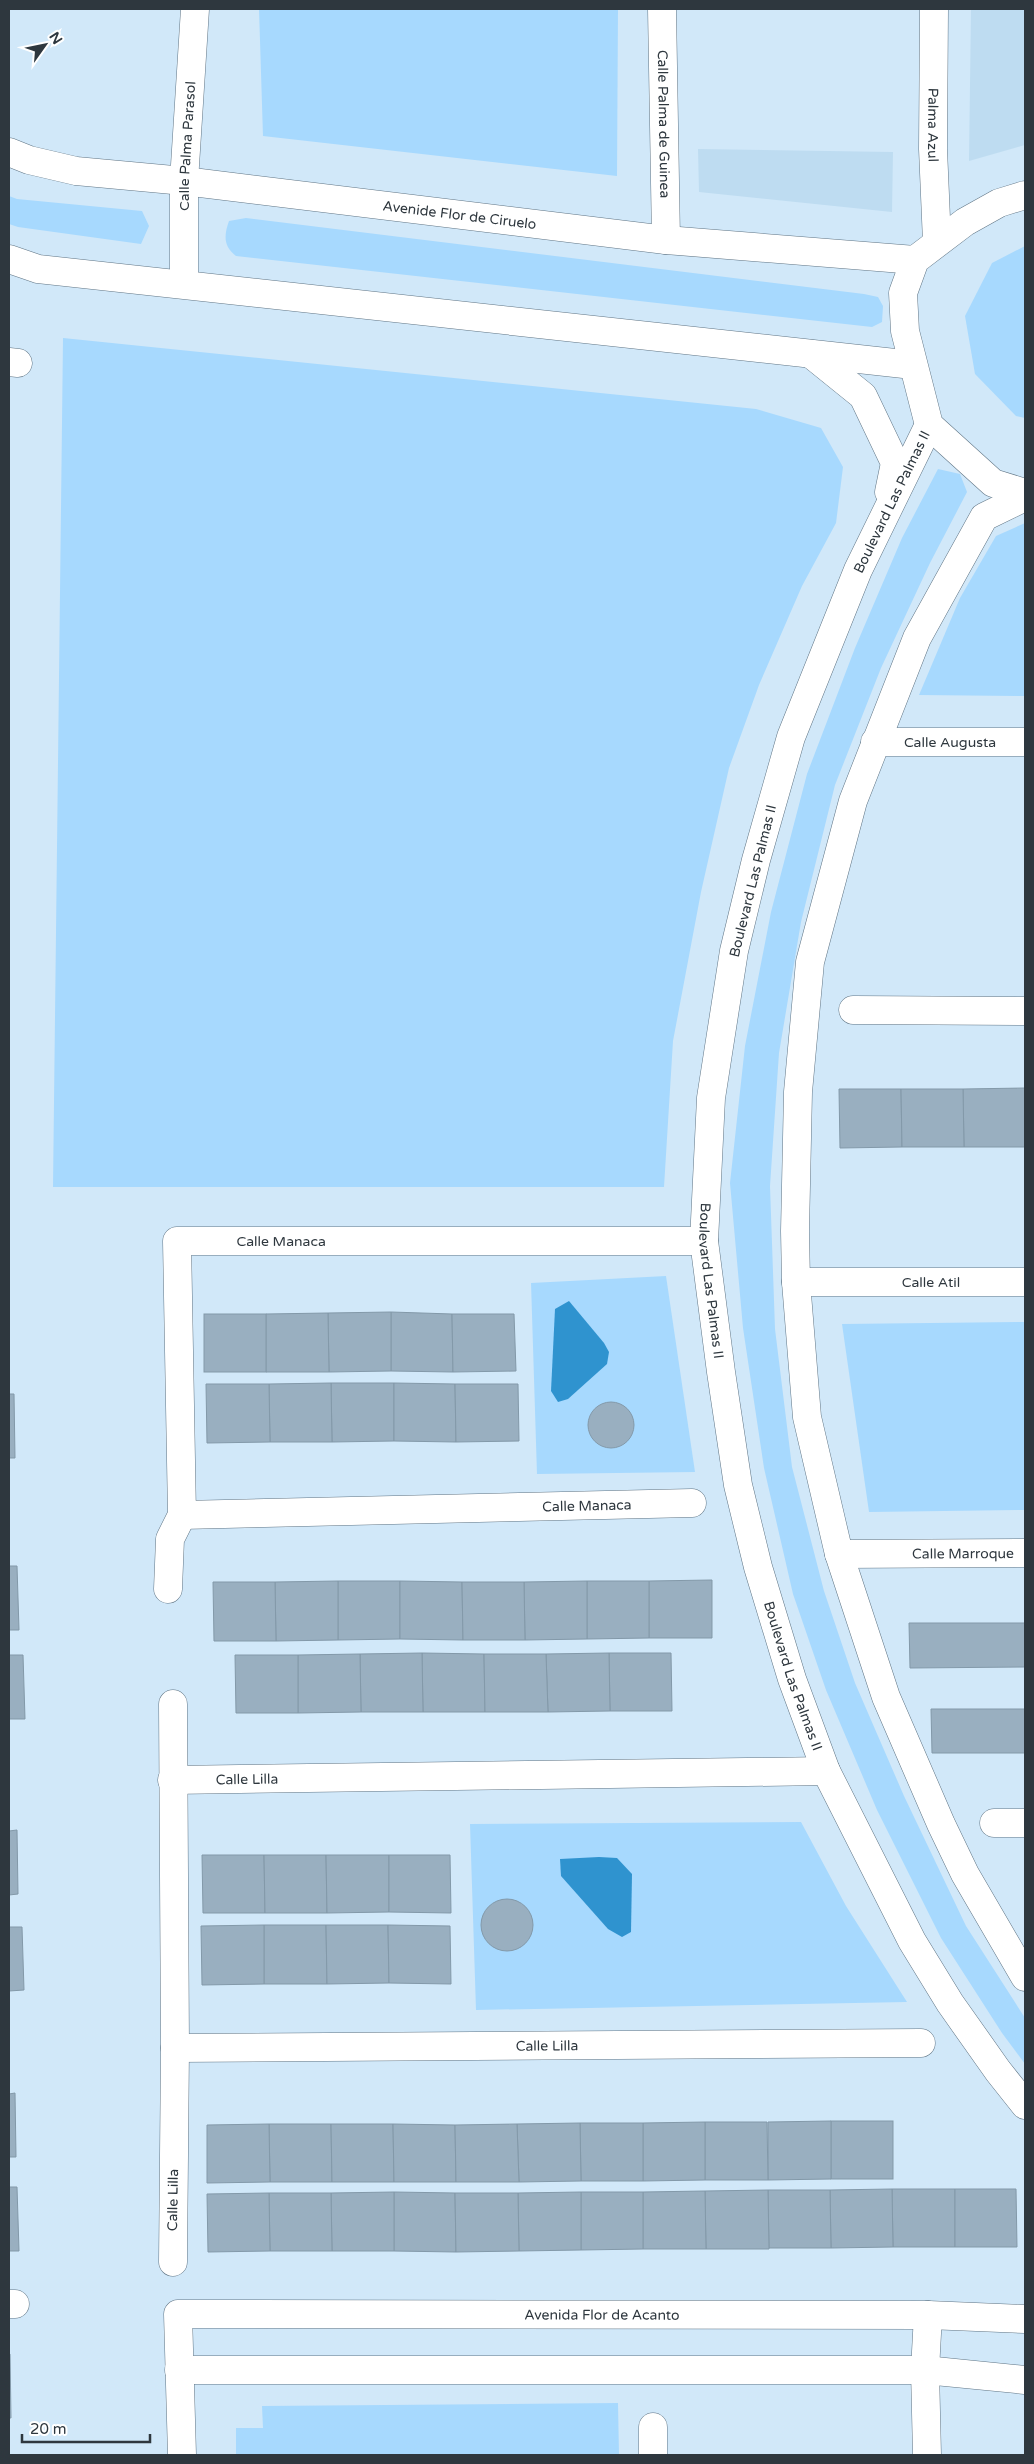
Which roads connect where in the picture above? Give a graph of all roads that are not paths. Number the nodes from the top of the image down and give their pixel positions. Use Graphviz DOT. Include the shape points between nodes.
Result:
graph roads {
  1 [pos="195,9"];
  2 [pos="662,9"];
  3 [pos="934,9"];
  4 [pos="9,152"];
  5 [pos="184,182"];
  6 [pos="1025,195"];
  7 [pos="666,240"];
  8 [pos="937,242"];
  9 [pos="9,260"];
  10 [pos="915,260"];
  11 [pos="184,284"];
  12 [pos="811,354"];
  13 [pos="913,365"];
  14 [pos="930,425"];
  15 [pos="1025,495"];
  16 [pos="885,515"];
  17 [pos="875,742"];
  18 [pos="1025,742"];
  19 [pos="853,1010"];
  20 [pos="1025,1011"];
  21 [pos="704,1241"];
  22 [pos="796,1282"];
  23 [pos="1025,1282"];
  24 [pos="692,1503"];
  25 [pos="182,1515"];
  26 [pos="1025,1553"];
  27 [pos="838,1554"];
  28 [pos="168,1589"];
  29 [pos="173,1704"];
  30 [pos="826,1771"];
  31 [pos="172,1780"];
  32 [pos="994,1823"];
  33 [pos="1025,1823"];
  34 [pos="1025,1977"];
  35 [pos="921,2044"];
  36 [pos="175,2048"];
  37 [pos="1025,2105"];
  38 [pos="173,2262"];
  39 [pos="928,2315"];
  40 [pos="1025,2319"];
  41 [pos="179,2370"];
  42 [pos="926,2370"];
  43 [pos="1025,2380"];
  44 [pos="653,2427"];
  45 [pos="182,2455"];
  46 [pos="653,2455"];
  47 [pos="926,2455"];
  1 -- 5 [label="street, Calle Palma Parasol"];
  2 -- 7 [label="street, Calle Palma de Guinea"];
  3 -- 8 [label="street, Palma Azul" via="933,149"];
  4 -- 5 [label="street, Avenide Flor de Ciruelo" via="76,171"];
  5 -- 7 [label="street, Avenide Flor de Ciruelo"];
  5 -- 11 [label="street, Calle Palma Parasol"];
  6 -- 8 [label="street" via="999,203"];
  7 -- 10 [label="street, Avenide Flor de Ciruelo"];
  8 -- 10 [label="street"];
  9 -- 11 [label="street" via="38,269"];
  10 -- 13 [label="street" via="904,293 905,331"];
  11 -- 12 [label="street"];
  12 -- 13 [label="street"];
  12 -- 16 [label="street" via="863,396 895,463"];
  13 -- 14 [label="street"];
  14 -- 15 [label="street" via="993,483"];
  14 -- 16 [label="street, Boulevard Las Palmas II"];
  15 -- 17 [label="street" via="984,518 916,638"];
  16 -- 21 [label="street, Boulevard Las Palmas II" via="858,570 792,737 754,869 734,951 711,1098"];
  17 -- 18 [label="street, Calle Augusta"];
  17 -- 22 [label="street" via="852,801 810,962 798,1092"];
  19 -- 20 [label="street"];
  21 -- 25 [label="street, Calle Manaca" via="176,1241"];
  21 -- 30 [label="street, Boulevard Las Palmas II" via="738,1485 758,1567 792,1679"];
  22 -- 23 [label="street, Calle Atil"];
  22 -- 27 [label="street" via="807,1417"];
  24 -- 25 [label="street, Calle Manaca"];
  25 -- 28 [label="street, Calle Manaca" via="170,1539"];
  26 -- 27 [label="street, Calle Marroque"];
  27 -- 34 [label="street" via="886,1697 941,1824 965,1874"];
  29 -- 31 [label="street, Calle Lilla"];
  30 -- 31 [label="street, Calle Lilla"];
  30 -- 37 [label="street, Boulevard Las Palmas II" via="912,1941 950,2003"];
  31 -- 36 [label="street, Calle Lilla"];
  32 -- 33 [label="street"];
  35 -- 36 [label="street, Calle Lilla"];
  36 -- 38 [label="street, Calle Lilla"];
  39 -- 40 [label="street, Avenida Flor de Acanto"];
  39 -- 41 [label="street, Avenida Flor de Acanto" via="178,2314"];
  39 -- 42 [label="street"];
  41 -- 42 [label="street"];
  41 -- 45 [label="street"];
  42 -- 43 [label="street"];
  42 -- 47 [label="street"];
  44 -- 46 [label="street"];
}
